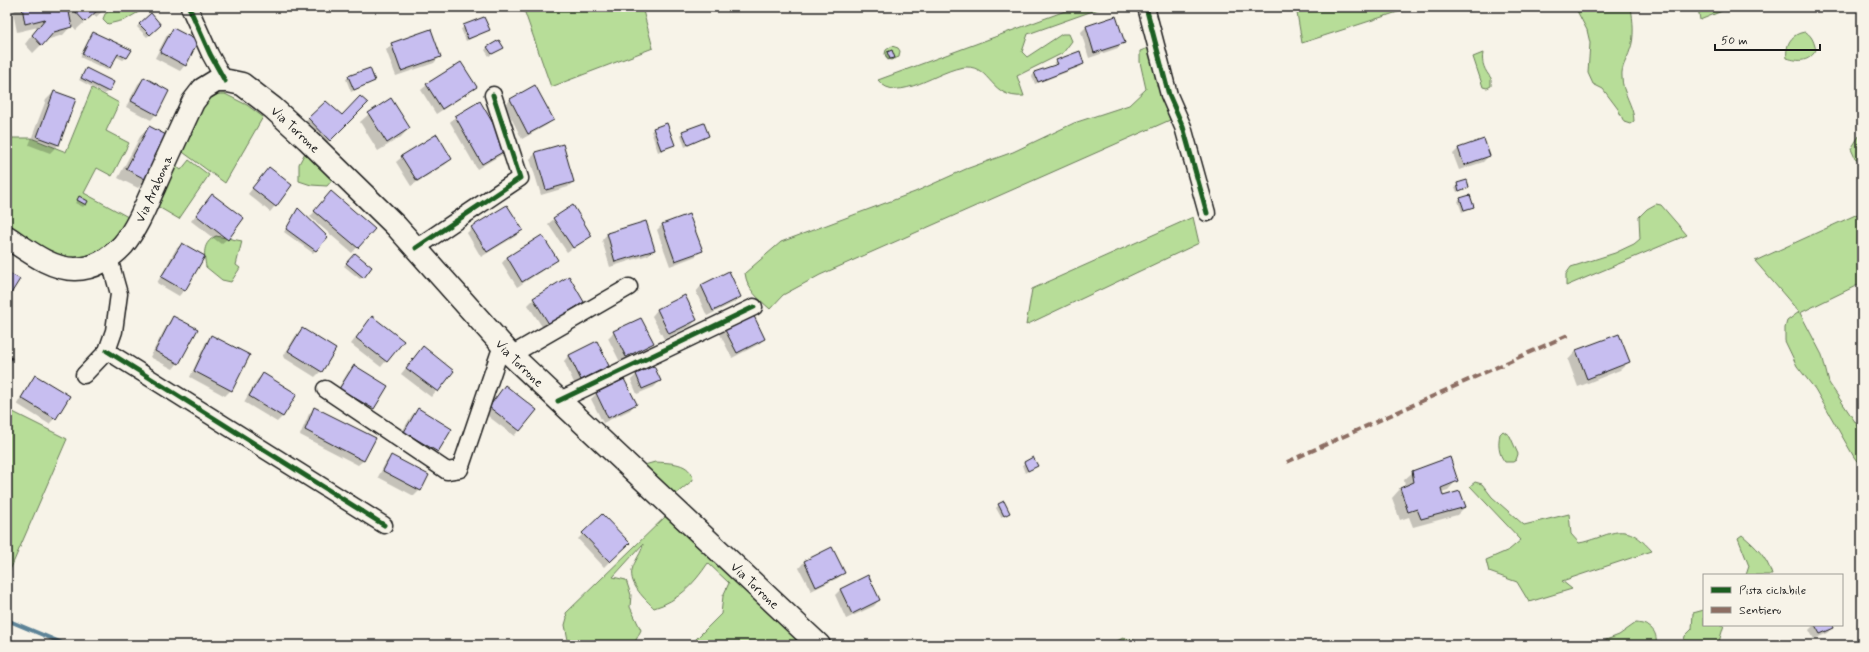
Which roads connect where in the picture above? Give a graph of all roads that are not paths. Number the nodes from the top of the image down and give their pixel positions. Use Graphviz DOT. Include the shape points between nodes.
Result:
graph roads {
  1 [pos="189,7"];
  2 [pos="198,7"];
  3 [pos="1146,7"];
  4 [pos="197,26"];
  5 [pos="225,81"];
  6 [pos="493,95"];
  7 [pos="1207,213"];
  8 [pos="7,237"];
  9 [pos="416,248"];
  10 [pos="109,258"];
  11 [pos="629,287"];
  12 [pos="754,307"];
  13 [pos="507,350"];
  14 [pos="108,351"];
  15 [pos="84,375"];
  16 [pos="325,389"];
  17 [pos="558,401"];
  18 [pos="384,525"];
  19 [pos="819,645"];
  1 -- 4 [label="street"];
  2 -- 4 [label="street"];
  3 -- 7 [label="street" via="1169,95 1183,127"];
  4 -- 5 [label="street"];
  5 -- 9 [label="main road, Via Torrone" via="242,84 273,108 339,169"];
  5 -- 10 [label="main road, Via Arabona" via="216,82 203,89 193,102 138,221 123,244"];
  6 -- 9 [label="street" via="520,178"];
  8 -- 10 [label="main road, Via Arabona" via="55,265 75,269 91,267"];
  9 -- 13 [label="main road, Via Torrone"];
  10 -- 14 [label="street" via="119,294 114,331"];
  11 -- 13 [label="street"];
  12 -- 17 [label="street"];
  13 -- 16 [label="street" via="460,469 448,471"];
  13 -- 17 [label="main road, Via Torrone"];
  14 -- 15 [label="street"];
  14 -- 18 [label="street"];
  17 -- 19 [label="main road, Via Torrone"];
}
